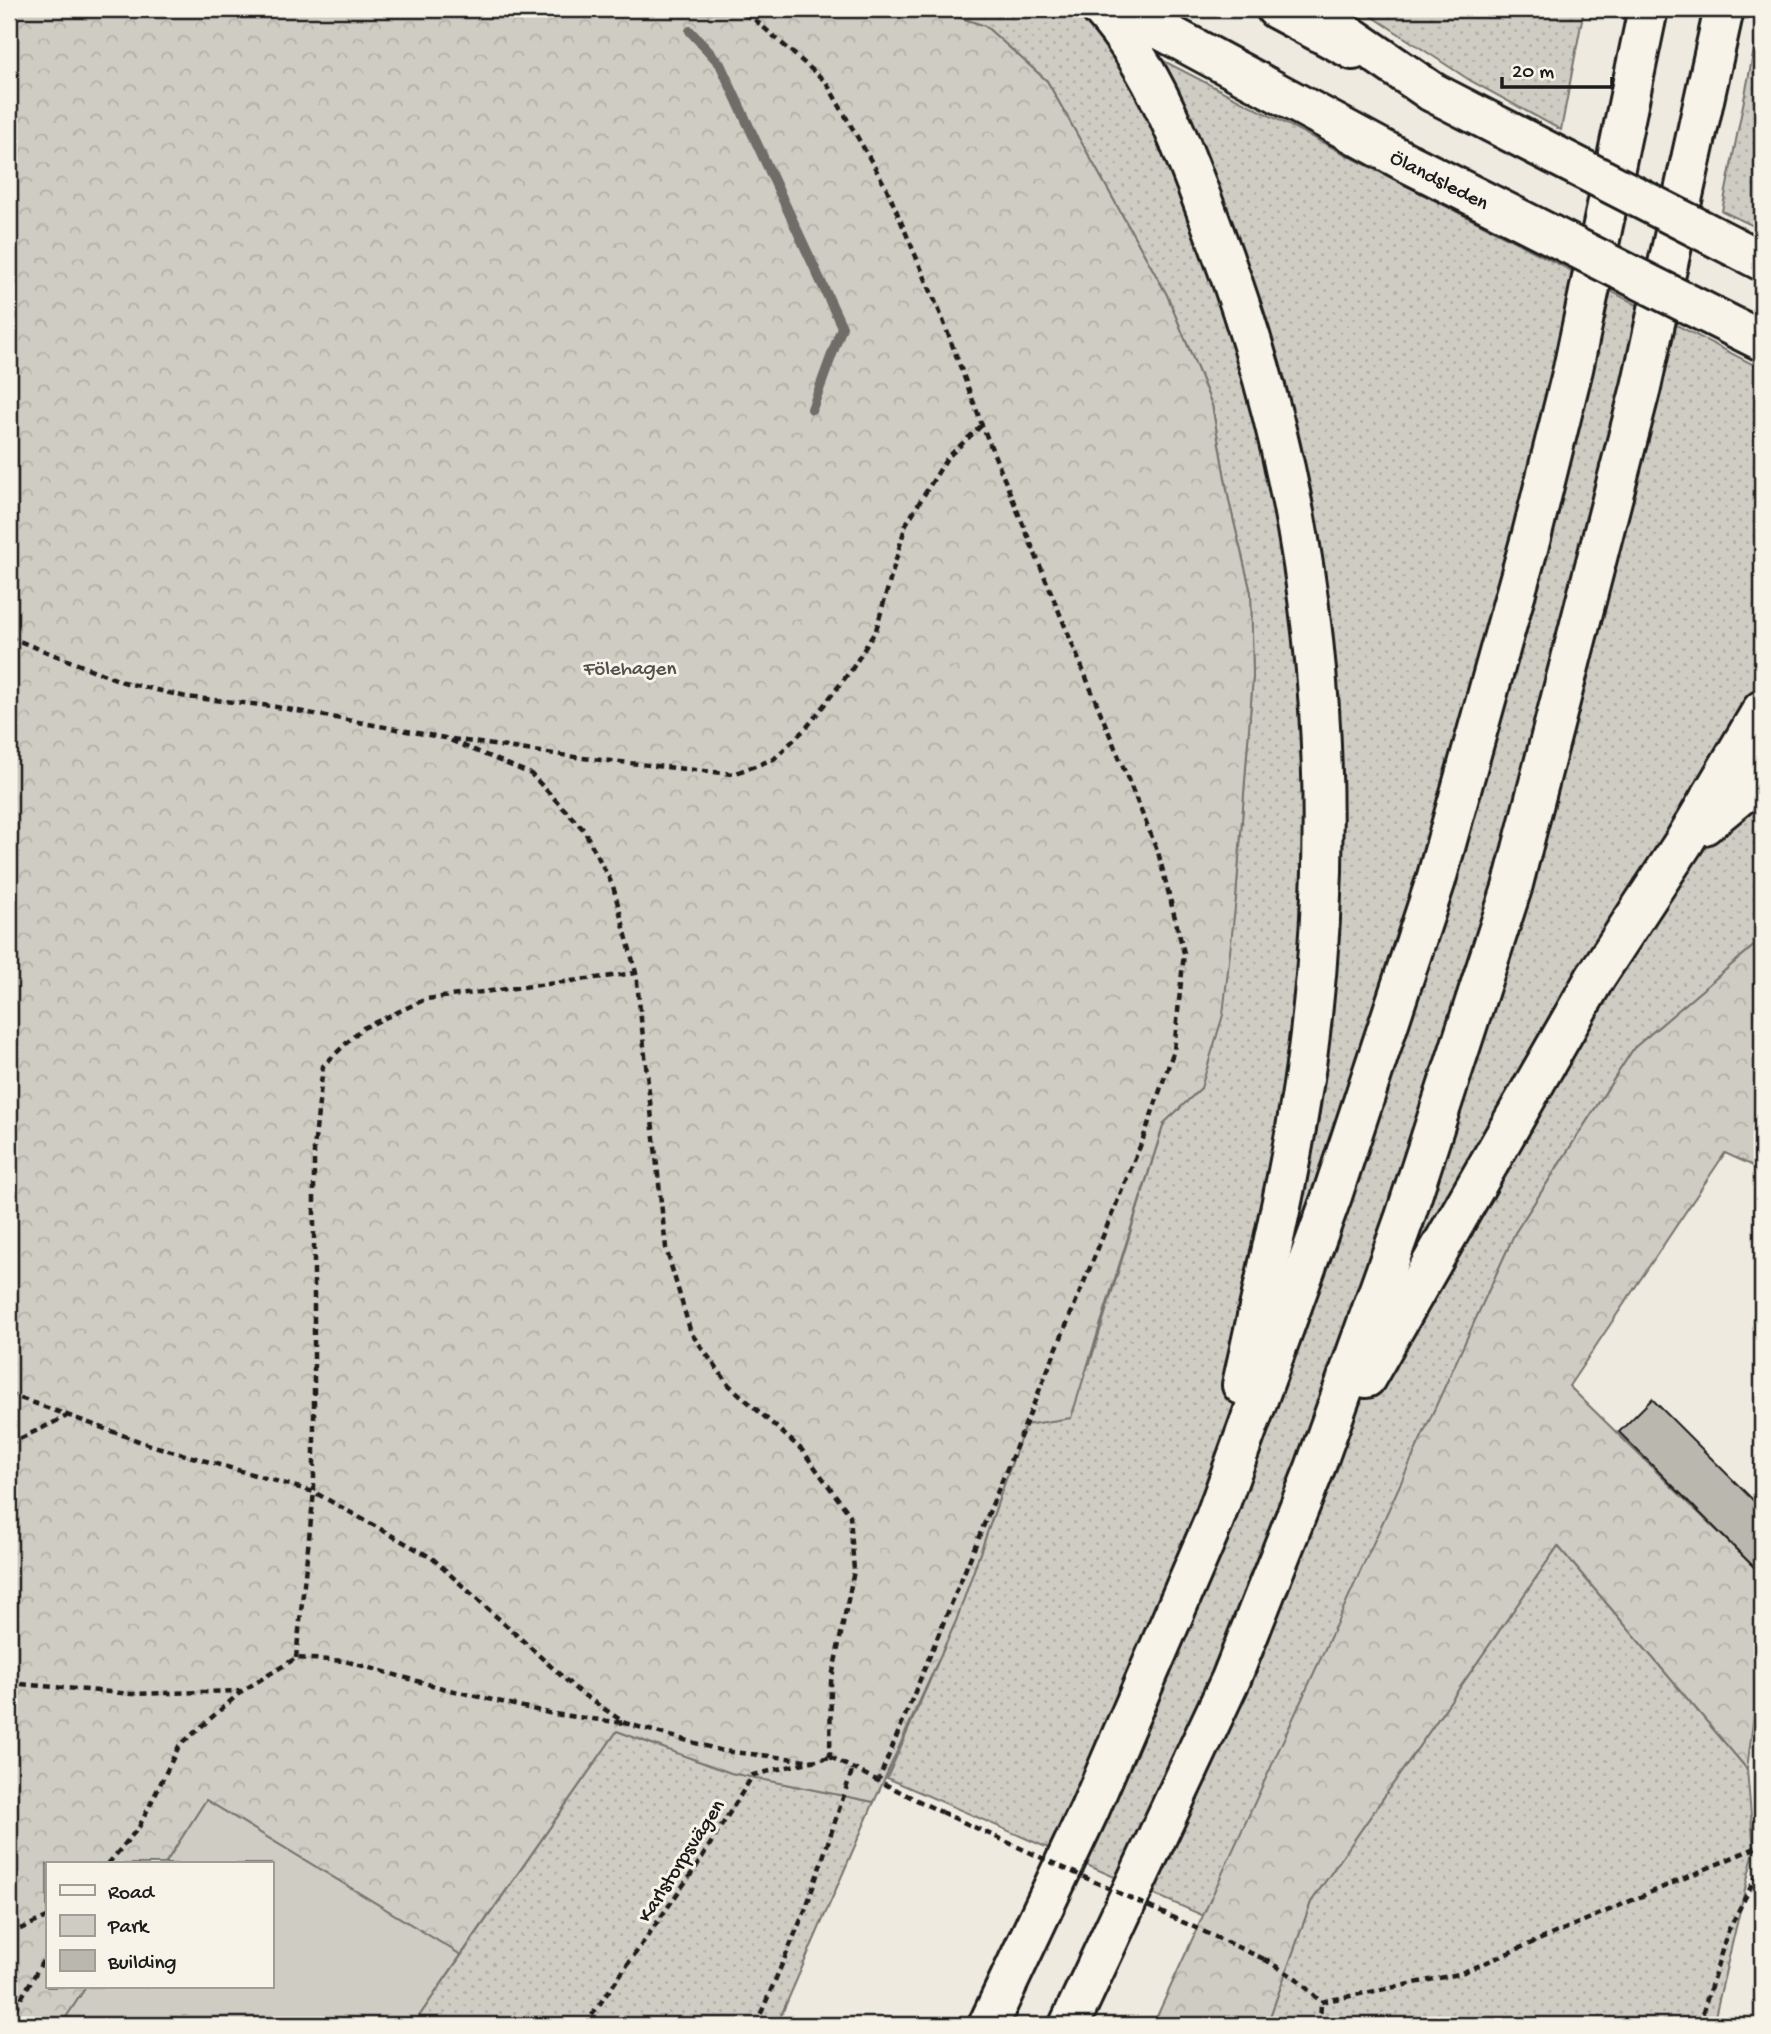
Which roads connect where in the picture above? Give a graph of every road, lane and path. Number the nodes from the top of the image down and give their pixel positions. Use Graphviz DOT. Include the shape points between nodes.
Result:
graph roads {
  1 [pos="733,9"];
  2 [pos="1101,9"];
  3 [pos="1122,9"];
  4 [pos="1276,9"];
  5 [pos="1317,9"];
  6 [pos="1648,9"];
  7 [pos="1724,9"];
  8 [pos="1432,92"];
  9 [pos="1762,261"];
  10 [pos="1762,341"];
  11 [pos="982,425"];
  12 [pos="9,637"];
  13 [pos="1762,710"];
  14 [pos="444,738"];
  15 [pos="1762,777"];
  16 [pos="1684,842"];
  17 [pos="636,973"];
  18 [pos="9,1394"];
  19 [pos="68,1416"];
  20 [pos="9,1444"];
  21 [pos="1315,1468"];
  22 [pos="314,1492"];
  23 [pos="1213,1523"];
  24 [pos="296,1658"];
  25 [pos="9,1683"];
  26 [pos="242,1691"];
  27 [pos="625,1723"];
  28 [pos="830,1757"];
  29 [pos="815,1761"];
  30 [pos="853,1768"];
  31 [pos="879,1779"];
  32 [pos="1762,1845"];
  33 [pos="110,1862"];
  34 [pos="1762,1865"];
  35 [pos="46,1917"];
  36 [pos="9,1934"];
  37 [pos="46,1956"];
  38 [pos="1321,2002"];
  39 [pos="9,2019"];
  40 [pos="585,2025"];
  41 [pos="755,2025"];
  42 [pos="988,2025"];
  43 [pos="1069,2025"];
  44 [pos="1320,2025"];
  45 [pos="1699,2025"];
  1 -- 11 [label="path" via="754,19 826,82 887,189"];
  2 -- 23 [label="main road" via="1164,110 1244,313 1272,410 1305,567 1322,726 1320,908 1310,1036 1288,1175"];
  3 -- 10 [label="main road, Ölandsleden, bridge" via="1408,163"];
  4 -- 8 [label="main road"];
  5 -- 8 [label="main road"];
  6 -- 23 [label="main road" via="1573,369 1436,880 1332,1196"];
  7 -- 21 [label="main road" via="1641,387 1512,888 1405,1217"];
  8 -- 9 [label="main road, bridge"];
  11 -- 14 [label="path" via="947,458 906,524 876,630 852,669 807,727 774,759 733,774"];
  11 -- 31 [label="path" via="1158,852 1184,953 1174,1050 1143,1139"];
  12 -- 14 [label="path" via="123,682 186,697 271,706"];
  13 -- 16 [label="main road"];
  14 -- 17 [label="path" via="531,774 584,830 613,886"];
  15 -- 16 [label="main road"];
  16 -- 21 [label="main road" via="1595,978"];
  17 -- 22 [label="path" via="426,999 361,1029 323,1066 314,1149"];
  17 -- 28 [label="path" via="666,1248 691,1333 729,1385 802,1450 850,1515 854,1572 831,1682"];
  18 -- 19 [label="path"];
  19 -- 20 [label="path"];
  19 -- 22 [label="path"];
  21 -- 43 [label="main road" via="1231,1679"];
  22 -- 24 [label="path"];
  22 -- 27 [label="path" via="432,1558 579,1691"];
  23 -- 42 [label="main road" via="1089,1811"];
  24 -- 26 [label="path"];
  24 -- 27 [label="path" via="345,1661 553,1714"];
  25 -- 26 [label="path" via="132,1694"];
  26 -- 33 [label="path" via="179,1746 139,1827"];
  27 -- 29 [label="path" via="723,1751"];
  28 -- 29 [label="path, Karlstorpsvägen"];
  28 -- 30 [label="path"];
  29 -- 40 [label="path, Karlstorpsvägen" via="753,1775 696,1867"];
  30 -- 31 [label="path"];
  30 -- 41 [label="path" via="806,1908"];
  31 -- 38 [label="path, bridge" via="911,1800 1264,1959 1297,1979"];
  32 -- 38 [label="path" via="1460,1974"];
  34 -- 45 [label="path" via="1728,1931"];
  35 -- 36 [label="path"];
  37 -- 39 [label="path"];
  38 -- 44 [label="path"];
}
